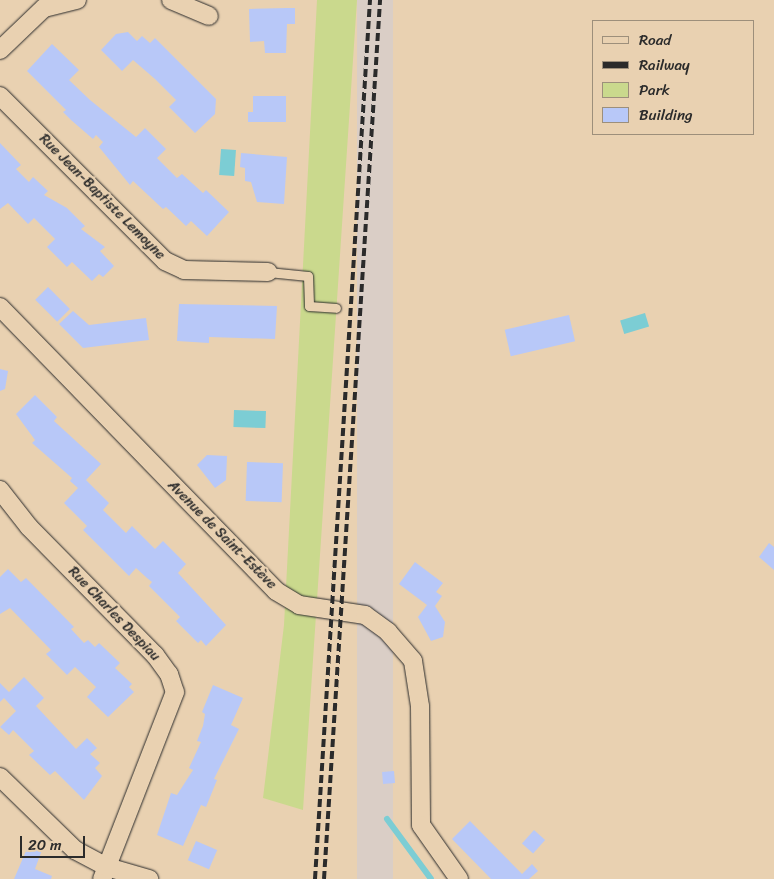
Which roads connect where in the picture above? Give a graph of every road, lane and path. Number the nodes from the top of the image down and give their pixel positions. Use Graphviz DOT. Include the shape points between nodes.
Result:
graph roads {
  1 [pos="77,0"];
  2 [pos="171,0"];
  3 [pos="209,16"];
  4 [pos="0,50"];
  5 [pos="0,96"];
  6 [pos="268,272"];
  7 [pos="0,307"];
  8 [pos="336,308"];
  9 [pos="0,490"];
  10 [pos="0,777"];
  11 [pos="104,873"];
  12 [pos="149,879"];
  13 [pos="458,879"];
  1 -- 4 [label="street" via="44,8"];
  2 -- 3 [label="street"];
  5 -- 6 [label="street, Rue Jean-Baptiste Lemoyne" via="165,261 184,270"];
  6 -- 8 [label="lane, Rue Jean-Baptiste Lemoyne" via="308,276 309,306"];
  7 -- 13 [label="street, Avenue de Saint-Estève" via="276,591 299,605 366,615 388,632 413,661 420,706 421,825"];
  9 -- 11 [label="street, Rue Charles Despiau" via="29,526 155,655 169,674 175,692"];
  10 -- 11 [label="street" via="75,850"];
  11 -- 12 [label="street"];
}
